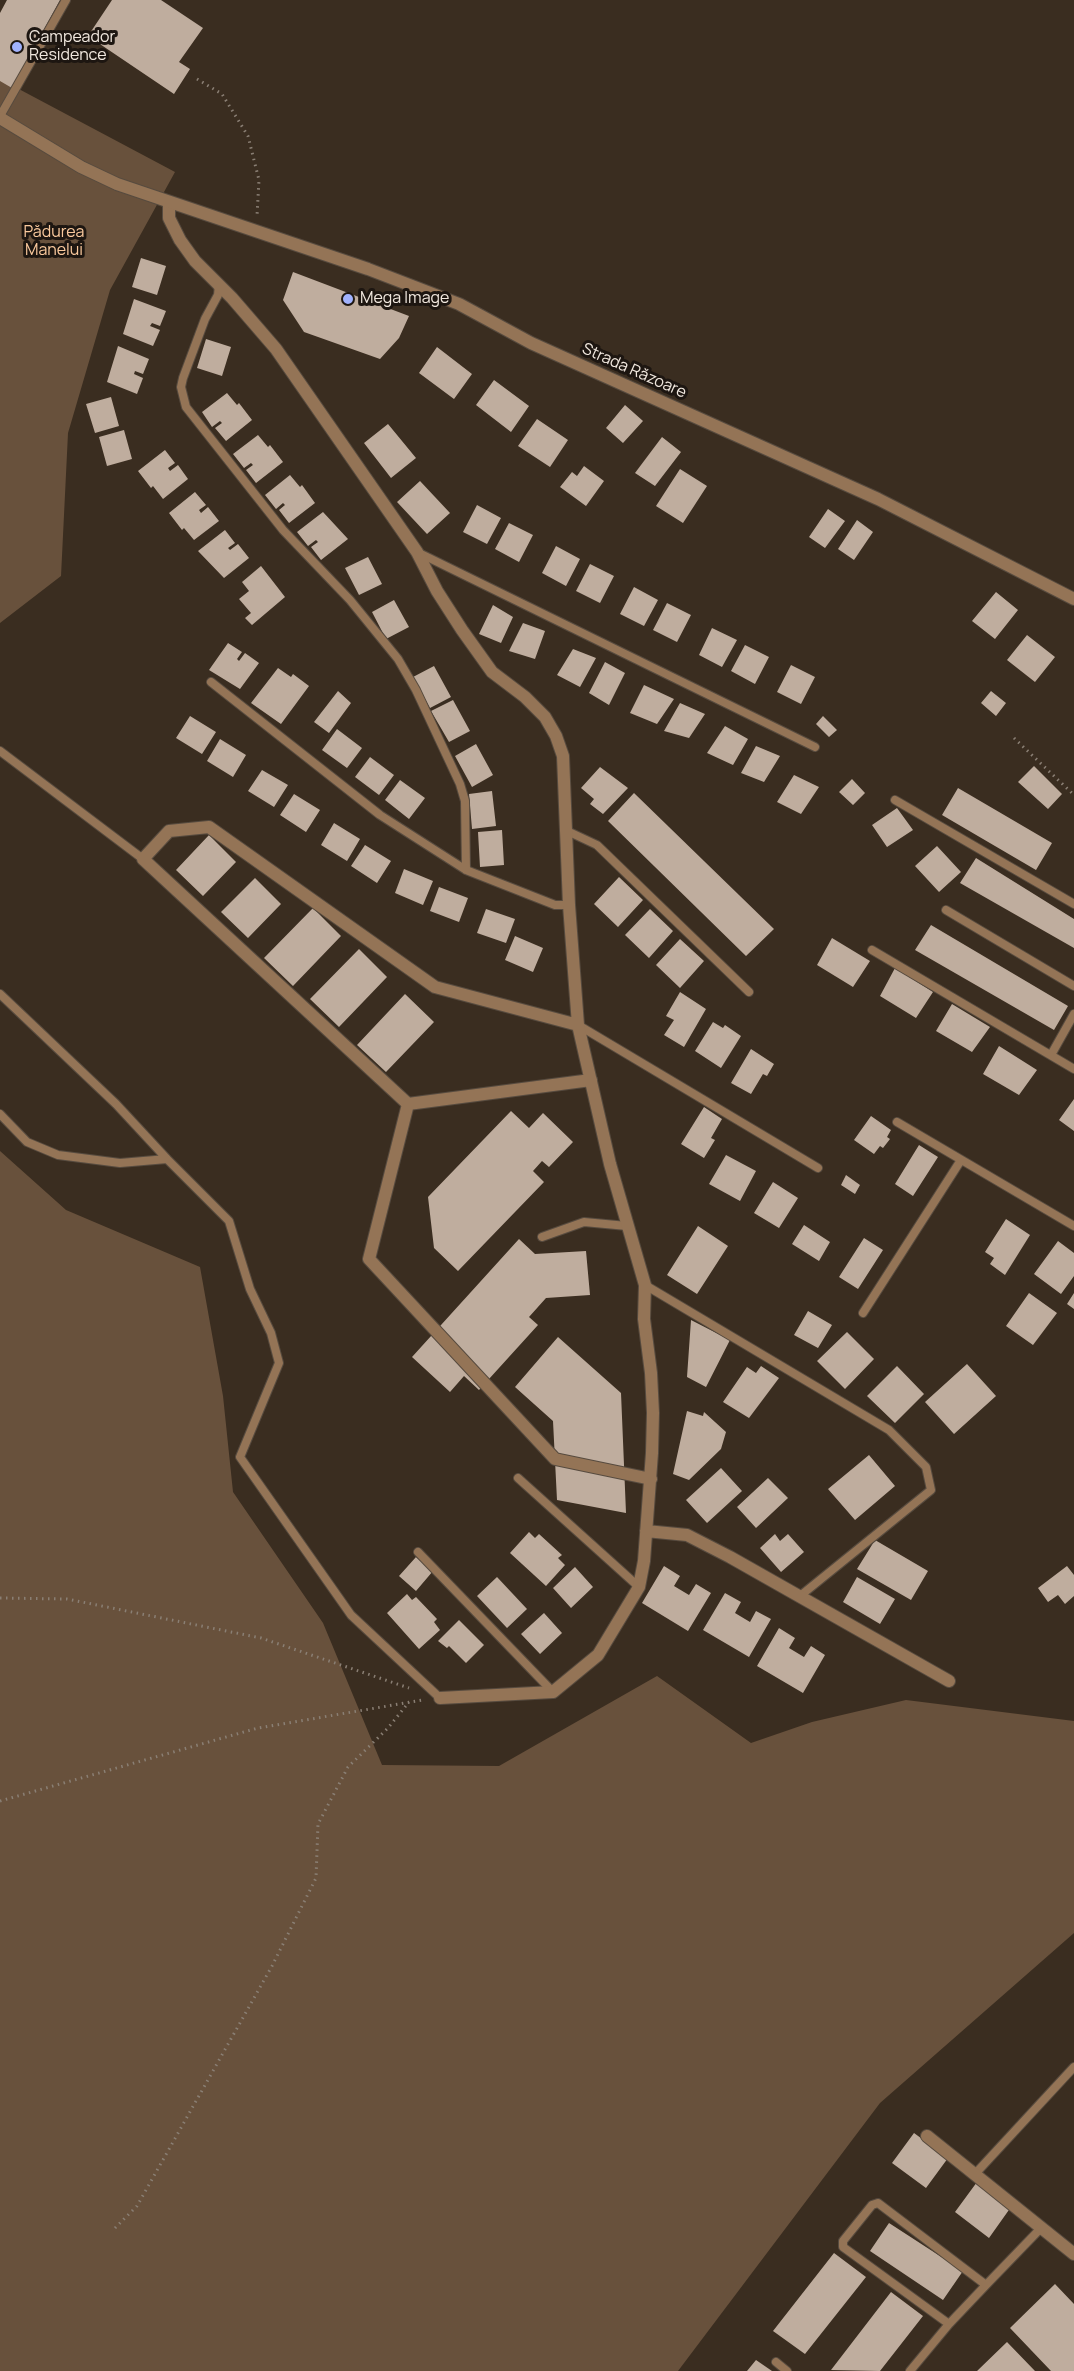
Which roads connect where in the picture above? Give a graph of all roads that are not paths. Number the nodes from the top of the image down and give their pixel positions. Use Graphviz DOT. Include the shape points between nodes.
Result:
graph roads {
  1 [pos="66,0"];
  2 [pos="0,117"];
  3 [pos="169,202"];
  4 [pos="219,284"];
  5 [pos="417,552"];
  6 [pos="1074,599"];
  7 [pos="211,682"];
  8 [pos="815,747"];
  9 [pos="0,751"];
  10 [pos="895,800"];
  11 [pos="565,830"];
  12 [pos="143,859"];
  13 [pos="466,870"];
  14 [pos="1074,904"];
  15 [pos="569,905"];
  16 [pos="946,910"];
  17 [pos="872,950"];
  18 [pos="1074,986"];
  19 [pos="749,992"];
  20 [pos="0,994"];
  21 [pos="1074,1014"];
  22 [pos="578,1025"];
  23 [pos="1051,1055"];
  24 [pos="1074,1068"];
  25 [pos="591,1080"];
  26 [pos="408,1104"];
  27 [pos="0,1114"];
  28 [pos="897,1122"];
  29 [pos="167,1159"];
  30 [pos="962,1160"];
  31 [pos="818,1168"];
  32 [pos="627,1226"];
  33 [pos="1074,1226"];
  34 [pos="542,1237"];
  35 [pos="645,1285"];
  36 [pos="863,1313"];
  37 [pos="518,1478"];
  38 [pos="651,1479"];
  39 [pos="646,1531"];
  40 [pos="418,1552"];
  41 [pos="639,1587"];
  42 [pos="800,1596"];
  43 [pos="949,1681"];
  44 [pos="553,1692"];
  45 [pos="440,1698"];
  46 [pos="1074,2067"];
  47 [pos="927,2136"];
  48 [pos="975,2174"];
  49 [pos="1042,2227"];
  50 [pos="1074,2254"];
  51 [pos="986,2285"];
  52 [pos="949,2324"];
  53 [pos="776,2362"];
  54 [pos="787,2371"];
  55 [pos="910,2371"];
  1 -- 2 [label="lane"];
  2 -- 3 [label="street, Strada Răzoare" via="81,167"];
  3 -- 4 [label="street" via="169,218 180,240"];
  3 -- 6 [label="street, Strada Răzoare" via="459,304 531,343 878,499"];
  4 -- 5 [label="street" via="276,349"];
  4 -- 13 [label="lane" via="218,295 183,378 186,408 284,530 350,600 398,659 460,784 465,801"];
  5 -- 8 [label="lane"];
  5 -- 11 [label="street" via="437,591 492,672 525,697 545,717 556,736 563,756"];
  7 -- 13 [label="lane" via="380,814"];
  9 -- 12 [label="lane"];
  10 -- 14 [label="lane"];
  11 -- 15 [label="street"];
  11 -- 19 [label="lane" via="597,845"];
  12 -- 22 [label="street" via="170,831 209,827 435,987"];
  12 -- 26 [label="street"];
  13 -- 15 [label="lane" via="555,905"];
  15 -- 22 [label="street"];
  16 -- 18 [label="lane"];
  17 -- 23 [label="lane"];
  20 -- 29 [label="lane" via="116,1104"];
  21 -- 23 [label="lane"];
  22 -- 25 [label="street"];
  22 -- 31 [label="lane"];
  23 -- 24 [label="lane"];
  25 -- 26 [label="street"];
  25 -- 32 [label="street"];
  26 -- 38 [label="street" via="369,1259 555,1459"];
  27 -- 29 [label="lane" via="27,1142 58,1155 120,1163"];
  28 -- 30 [label="lane"];
  29 -- 45 [label="lane" via="229,1221 279,1363 240,1457 351,1615"];
  30 -- 33 [label="lane"];
  30 -- 36 [label="lane"];
  32 -- 34 [label="lane" via="584,1222"];
  32 -- 35 [label="street"];
  35 -- 38 [label="street" via="644,1318 653,1413"];
  35 -- 42 [label="lane" via="889,1430 926,1467 932,1490"];
  37 -- 41 [label="lane"];
  38 -- 39 [label="street"];
  39 -- 41 [label="street"];
  39 -- 42 [label="street" via="687,1535"];
  40 -- 44 [label="lane"];
  41 -- 44 [label="street" via="598,1655"];
  42 -- 43 [label="street"];
  44 -- 45 [label="street"];
  46 -- 48 [label="lane"];
  47 -- 48 [label="street"];
  48 -- 49 [label="street"];
  49 -- 50 [label="street"];
  49 -- 51 [label="lane"];
  51 -- 52 [label="lane"];
  51 -- 52 [label="lane" via="878,2204 872,2205 843,2241 843,2247"];
  52 -- 55 [label="lane"];
  53 -- 54 [label="lane"];
}
